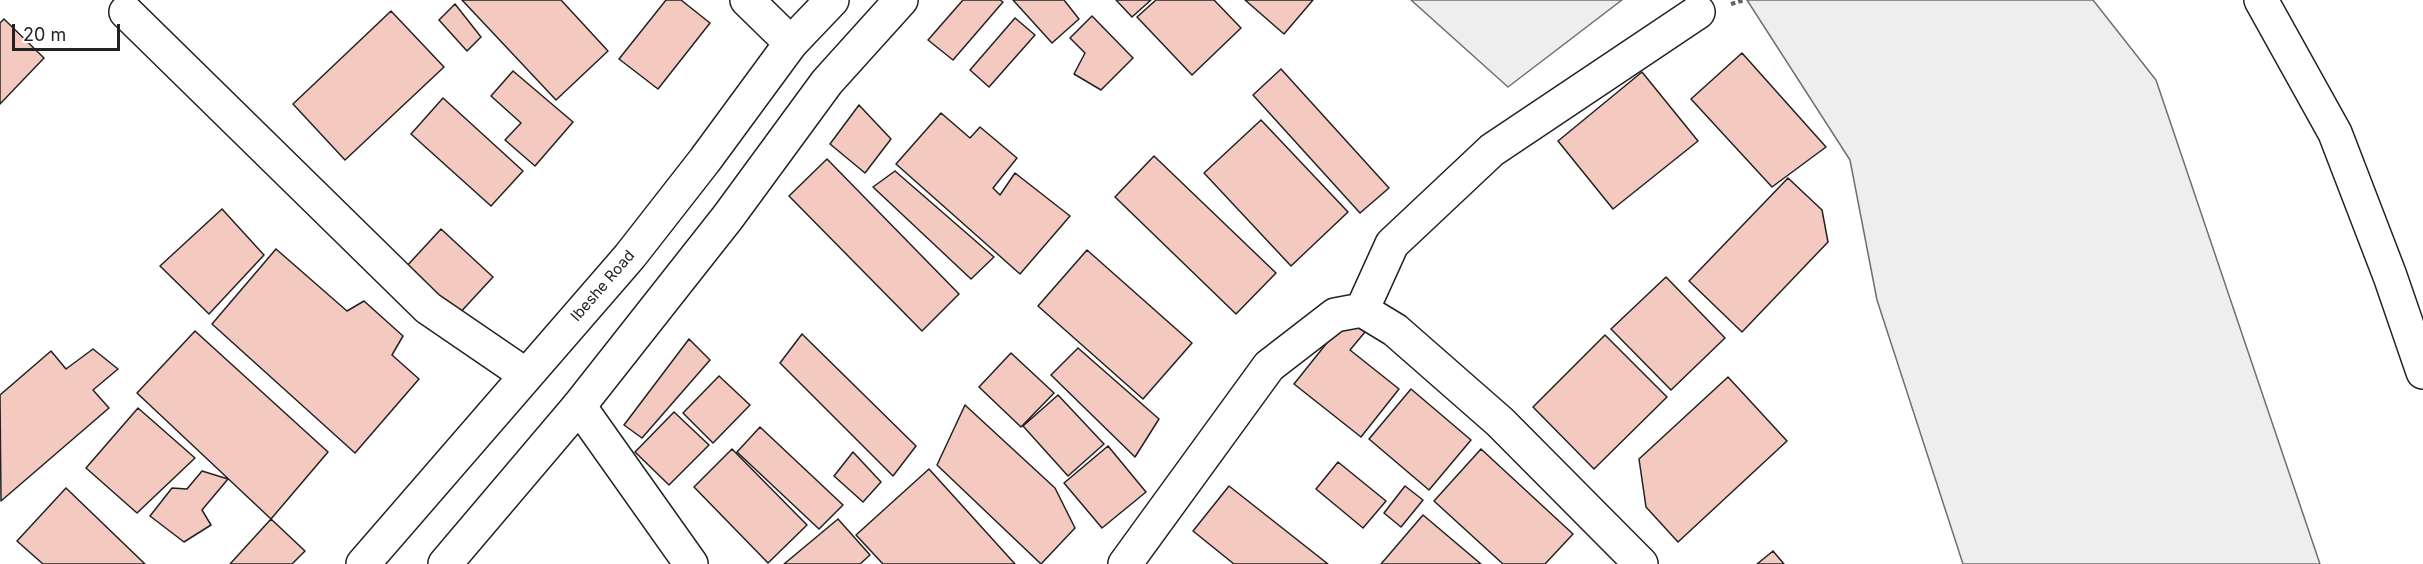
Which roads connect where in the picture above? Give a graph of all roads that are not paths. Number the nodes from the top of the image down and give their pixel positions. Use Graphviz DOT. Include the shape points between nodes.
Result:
graph roads {
  1 [pos="747,0"];
  2 [pos="832,0"];
  3 [pos="901,0"];
  4 [pos="2261,0"];
  5 [pos="126,12"];
  6 [pos="1698,12"];
  7 [pos="791,44"];
  8 [pos="1362,310"];
  9 [pos="2423,372"];
  10 [pos="526,375"];
  11 [pos="579,406"];
  12 [pos="363,564"];
  13 [pos="446,564"];
  14 [pos="691,564"];
  15 [pos="1125,564"];
  16 [pos="1641,564"];
  1 -- 7 [label="street"];
  2 -- 7 [label="street, Ibeshe Road"];
  3 -- 11 [label="street" via="827,82 728,217"];
  4 -- 9 [label="street" via="2335,133"];
  5 -- 10 [label="street" via="428,308"];
  6 -- 8 [label="street" via="1492,150 1392,244"];
  7 -- 10 [label="street, Ibeshe Road" via="630,256"];
  8 -- 15 [label="street" via="1335,315 1269,366"];
  8 -- 16 [label="street" via="1395,330 1500,422"];
  10 -- 12 [label="street, Ibeshe Road"];
  11 -- 13 [label="street"];
  11 -- 14 [label="street"];
}
